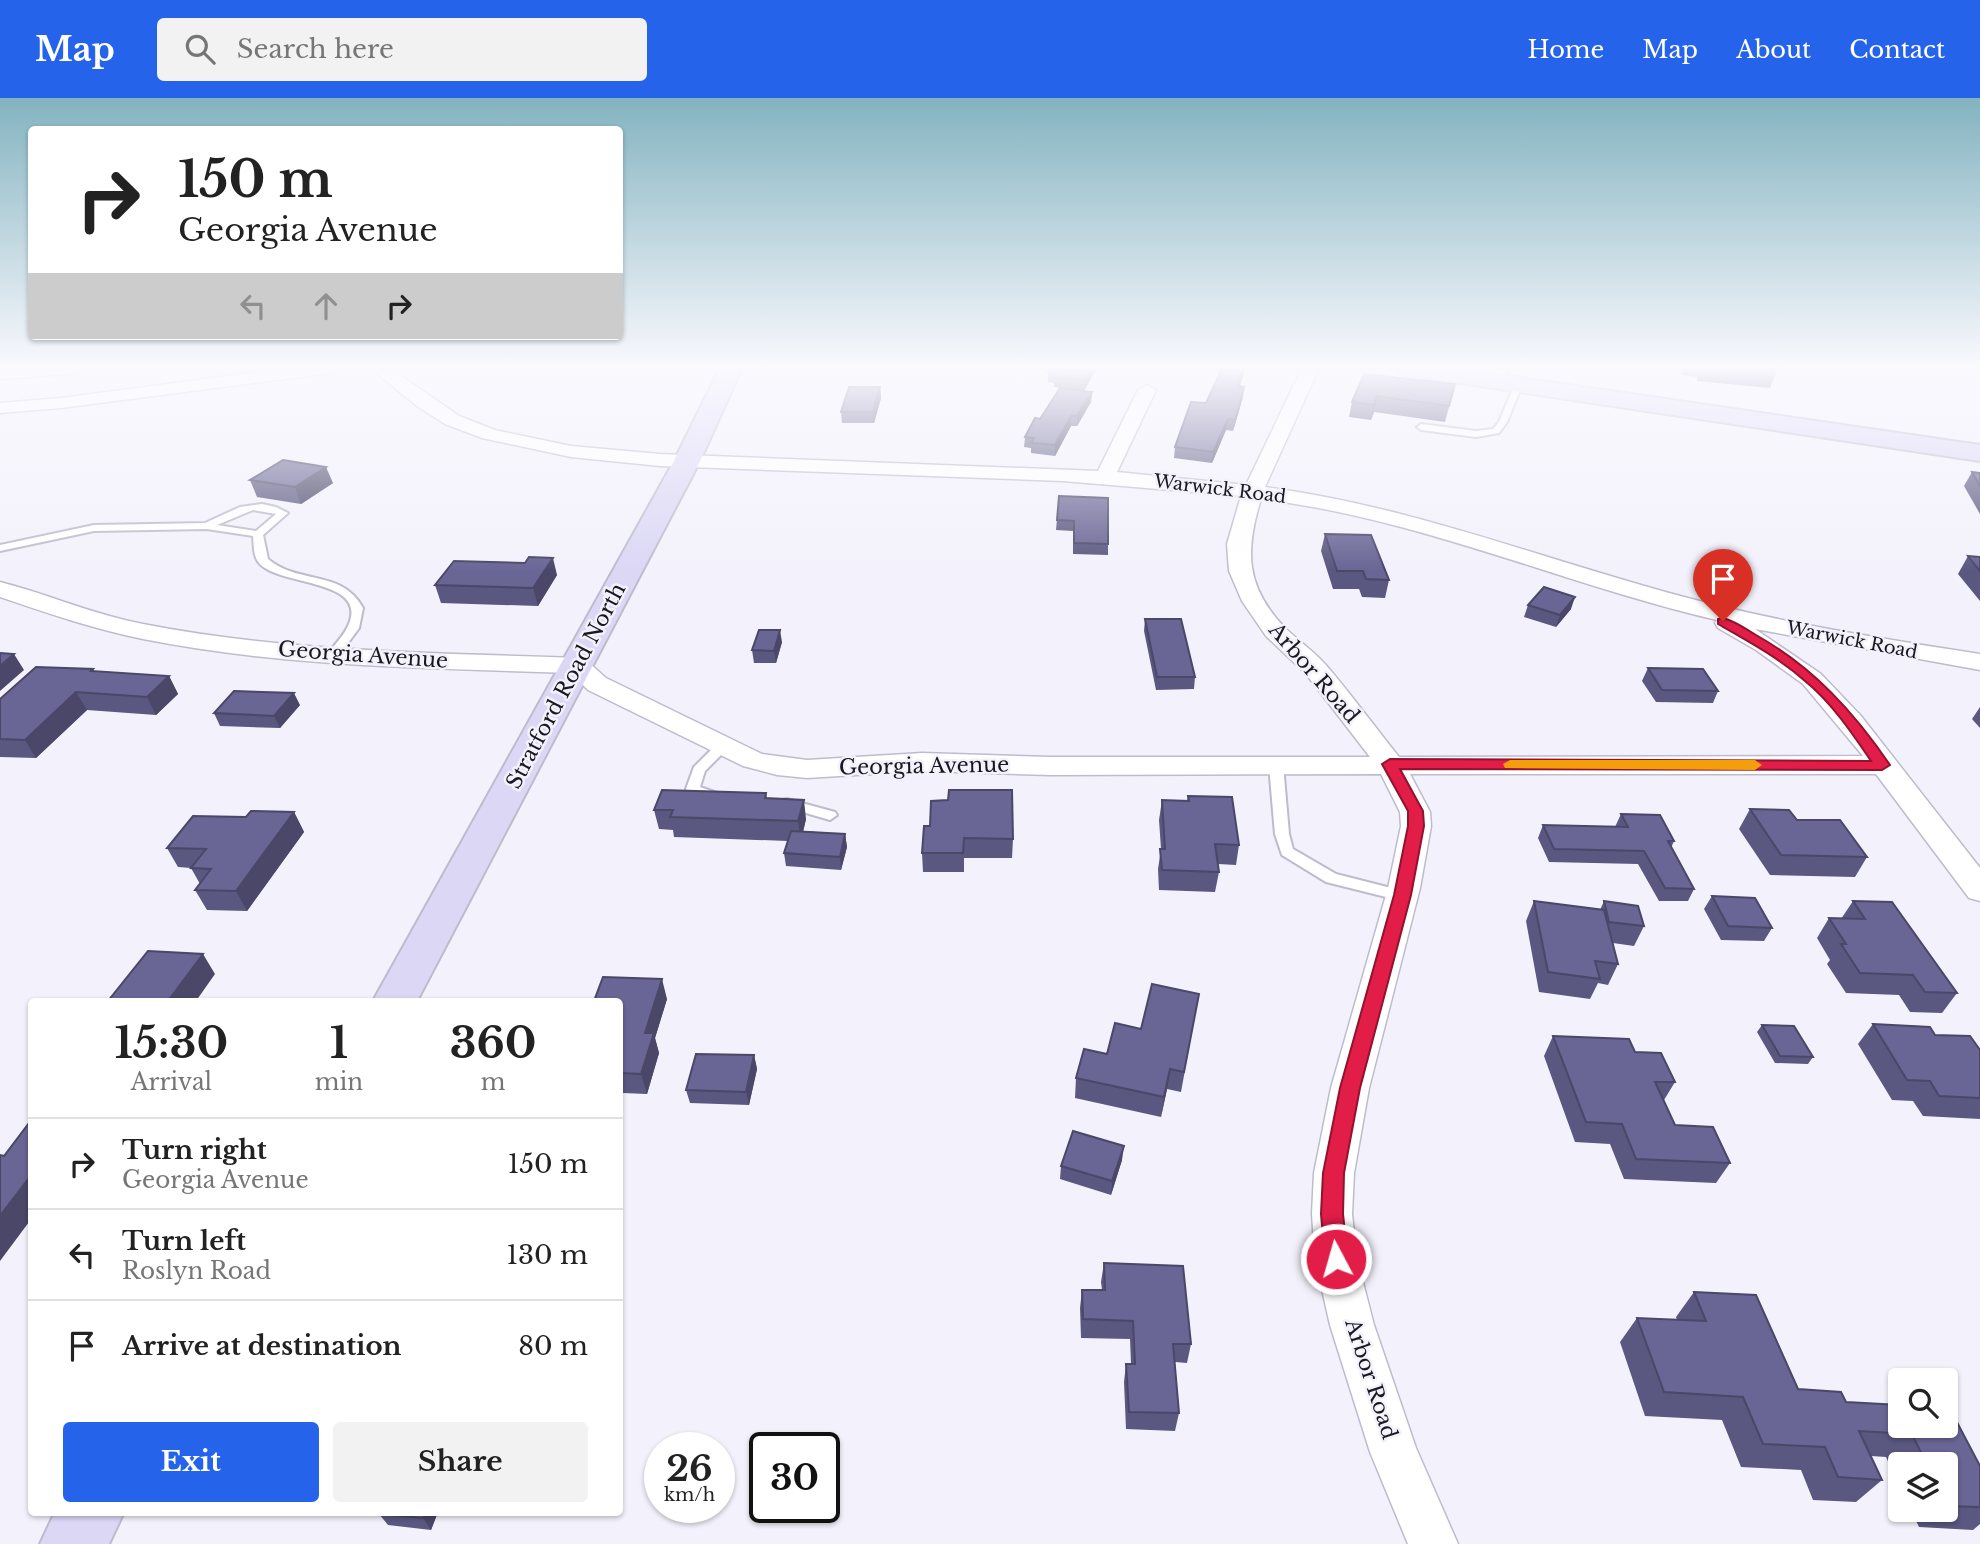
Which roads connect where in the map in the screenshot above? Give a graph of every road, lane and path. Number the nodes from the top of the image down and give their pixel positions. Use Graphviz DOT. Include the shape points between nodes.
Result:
graph roads {
  1 [pos="499,435"];
  2 [pos="699,435"];
  3 [pos="1125,435"];
  4 [pos="1279,435"];
  5 [pos="1869,435"];
  6 [pos="1980,453"];
  7 [pos="687,461"];
  8 [pos="1105,477"];
  9 [pos="1253,491"];
  10 [pos="207,526"];
  11 [pos="258,534"];
  12 [pos="0,548"];
  13 [pos="0,589"];
  14 [pos="1702,609"];
  15 [pos="1830,637"];
  16 [pos="333,655"];
  17 [pos="1980,662"];
  18 [pos="578,666"];
  19 [pos="1798,669"];
  20 [pos="723,746"];
  21 [pos="1390,764"];
  22 [pos="1276,765"];
  23 [pos="1882,765"];
  24 [pos="728,798"];
  25 [pos="774,799"];
  26 [pos="830,815"];
  27 [pos="1980,890"];
  28 [pos="1402,895"];
  29 [pos="397,998"];
  30 [pos="90,1516"];
  31 [pos="72,1544"];
  32 [pos="1433,1544"];
  1 -- 7 [label="street, Warwick Road" via="548,447"];
  2 -- 7 [label="main road, Stratford Road North"];
  3 -- 8 [label="street"];
  4 -- 9 [label="street, Arbor Road"];
  5 -- 6 [label="main road"];
  7 -- 8 [label="street, Warwick Road"];
  7 -- 18 [label="main road, Stratford Road North"];
  8 -- 9 [label="street, Warwick Road"];
  9 -- 14 [label="street, Warwick Road" via="1341,505 1423,525"];
  9 -- 21 [label="street, Arbor Road" via="1238,544 1240,571 1255,601 1275,631 1315,668"];
  10 -- 11 [label="lane"];
  10 -- 11 [label="lane" via="244,507 284,513"];
  10 -- 12 [label="lane" via="94,528"];
  11 -- 16 [label="lane" via="262,559 273,571 341,588 355,600 354,626"];
  13 -- 16 [label="street, Georgia Avenue" via="76,615 151,633"];
  14 -- 15 [label="street, Warwick Road"];
  14 -- 19 [label="street"];
  15 -- 17 [label="street, Warwick Road"];
  15 -- 19 [label="street" via="1806,653"];
  16 -- 18 [label="street, Georgia Avenue"];
  18 -- 20 [label="street, Georgia Avenue" via="597,684"];
  18 -- 29 [label="main road, Stratford Road North"];
  19 -- 23 [label="street" via="1851,722"];
  20 -- 22 [label="street, Georgia Avenue" via="753,760 807,769 922,762"];
  20 -- 24 [label="lane" via="699,770 693,789"];
  21 -- 22 [label="street, Georgia Avenue"];
  21 -- 23 [label="street, Georgia Avenue"];
  21 -- 28 [label="street, Arbor Road" via="1415,811"];
  22 -- 28 [label="lane" via="1287,852 1331,878"];
  23 -- 27 [label="street"];
  25 -- 26 [label="lane"];
  28 -- 32 [label="street, Arbor Road" via="1350,1088 1334,1173 1332,1214 1336,1259 1352,1325 1394,1452"];
  30 -- 31 [label="main road"];
}
